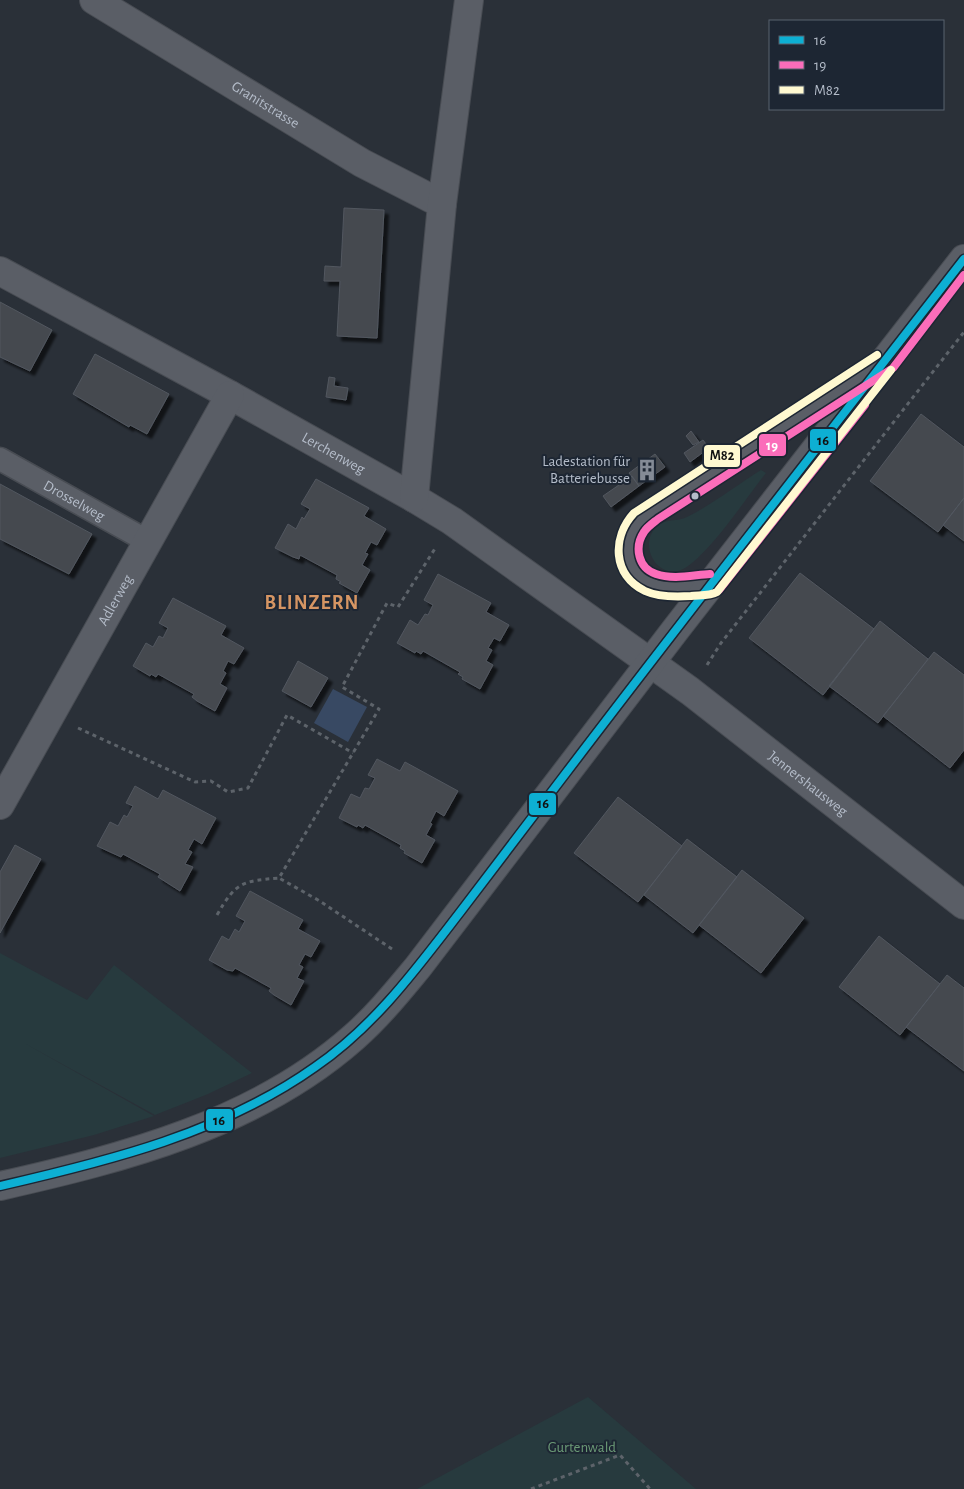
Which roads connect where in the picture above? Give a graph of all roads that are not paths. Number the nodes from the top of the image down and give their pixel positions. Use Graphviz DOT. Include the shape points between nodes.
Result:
graph roads {
  1 [pos="94,0"];
  2 [pos="469,0"];
  3 [pos="442,204"];
  4 [pos="964,259"];
  5 [pos="0,272"];
  6 [pos="887,360"];
  7 [pos="230,395"];
  8 [pos="0,459"];
  9 [pos="414,498"];
  10 [pos="149,542"];
  11 [pos="711,584"];
  12 [pos="651,662"];
  13 [pos="0,805"];
  14 [pos="964,905"];
  15 [pos="0,1186"];
  1 -- 3 [label="street, Granitstrasse" via="362,163"];
  2 -- 3 [label="street"];
  3 -- 9 [label="street"];
  4 -- 6 [label="street"];
  5 -- 7 [label="street, Lerchenweg"];
  6 -- 11 [label="street"];
  6 -- 11 [label="lane" via="652,511 634,528 628,554 642,578 661,586"];
  7 -- 9 [label="street, Lerchenweg"];
  7 -- 10 [label="street, Adlerweg"];
  8 -- 10 [label="street, Drosselweg"];
  9 -- 12 [label="street, Lerchenweg" via="452,521"];
  10 -- 13 [label="street, Adlerweg"];
  11 -- 12 [label="street"];
  12 -- 14 [label="street, Jennershausweg"];
  12 -- 15 [label="street" via="418,967 389,1003 353,1037 270,1094 218,1120 163,1143 88,1166"];
}
